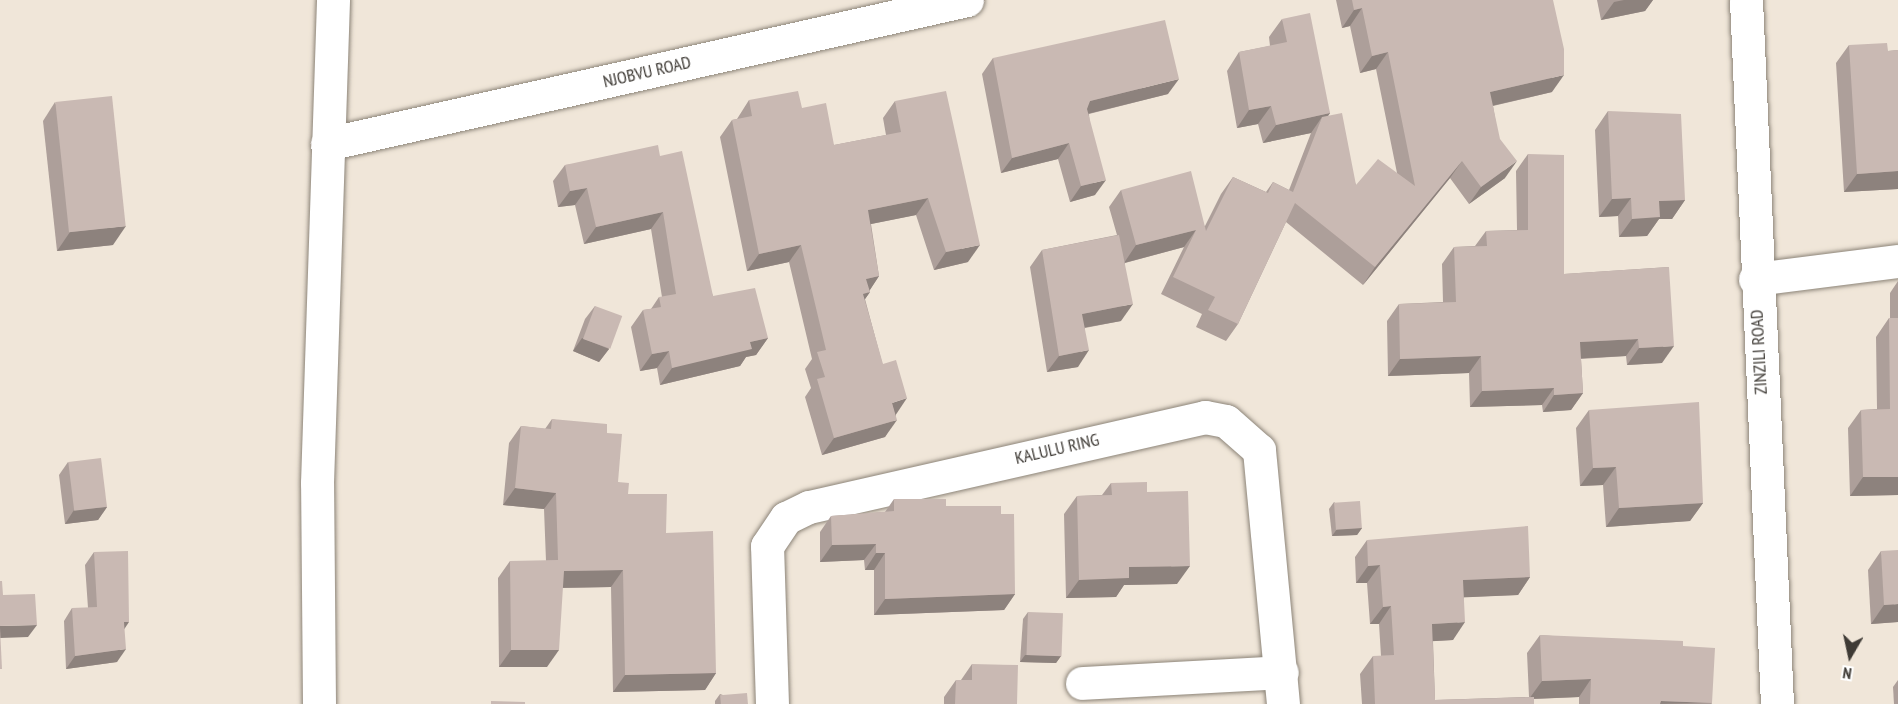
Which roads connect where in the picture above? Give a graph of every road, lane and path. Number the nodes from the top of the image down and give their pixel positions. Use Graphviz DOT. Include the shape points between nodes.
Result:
graph roads {
  1 [pos="333,0"];
  2 [pos="967,0"];
  3 [pos="1746,0"];
  4 [pos="874,10"];
  5 [pos="327,144"];
  6 [pos="1898,261"];
  7 [pos="1755,279"];
  8 [pos="1083,683"];
  9 [pos="1283,688"];
  10 [pos="319,704"];
  11 [pos="772,704"];
  12 [pos="1777,704"];
  1 -- 5 [label="street"];
  2 -- 4 [label="street, NJOBVU ROAD"];
  3 -- 7 [label="street, ZINZILI ROAD"];
  4 -- 5 [label="street, NJOBVU ROAD"];
  5 -- 10 [label="street" via="317,483"];
  6 -- 7 [label="street"];
  7 -- 12 [label="street, ZINZILI ROAD"];
  8 -- 9 [label="street"];
  9 -- 11 [label="street, KALULU RING" via="1259,450 1226,421 1205,417 809,507 786,518 767,546"];
}
